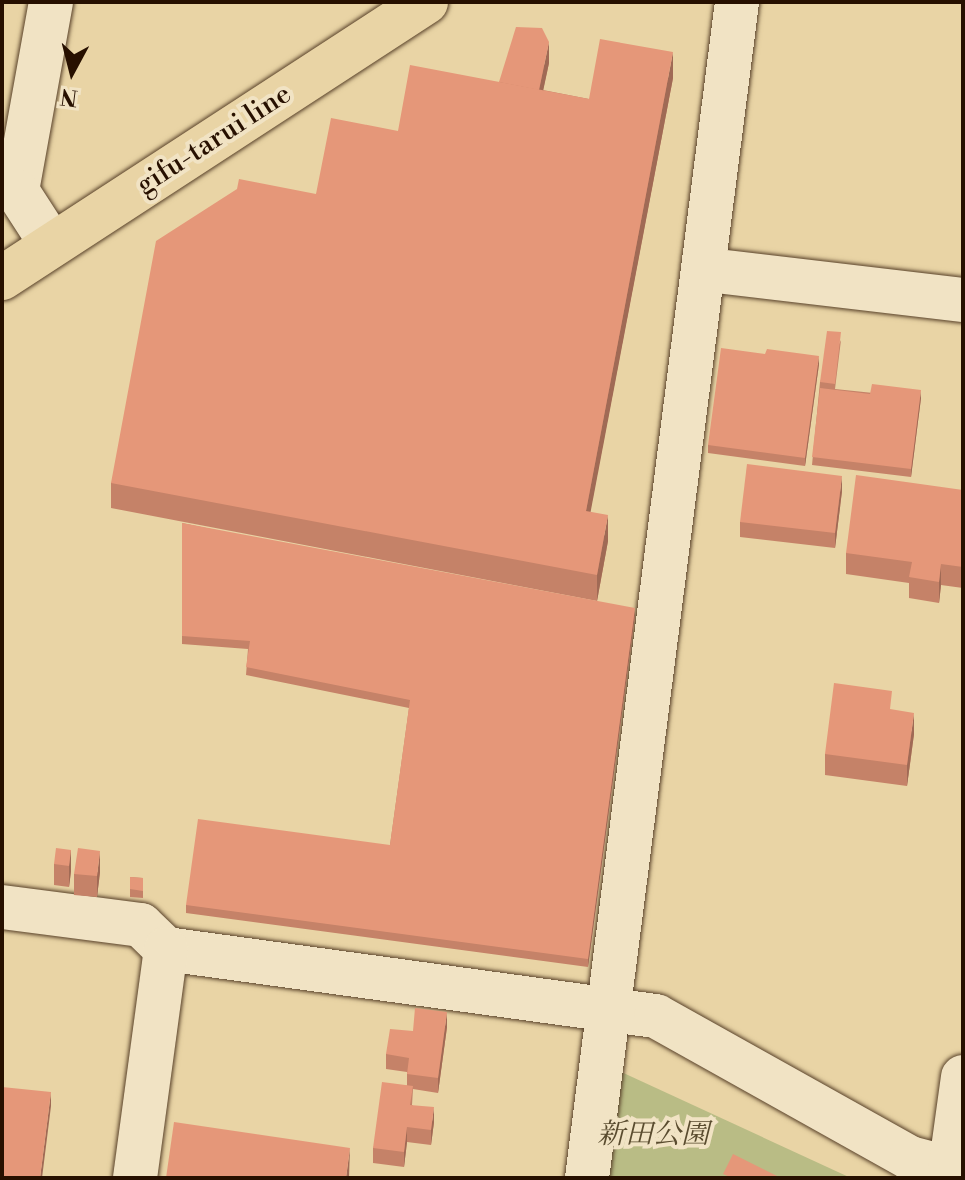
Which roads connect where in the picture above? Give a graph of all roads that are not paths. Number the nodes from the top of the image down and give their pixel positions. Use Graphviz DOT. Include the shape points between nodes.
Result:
graph roads {
  1 [pos="51,2"];
  2 [pos="426,2"];
  3 [pos="737,2"];
  4 [pos="10,190"];
  5 [pos="52,245"];
  6 [pos="708,270"];
  7 [pos="2,278"];
  8 [pos="963,300"];
  9 [pos="2,907"];
  10 [pos="166,949"];
  11 [pos="611,1006"];
  12 [pos="963,1077"];
  13 [pos="954,1173"];
  14 [pos="135,1178"];
  15 [pos="587,1178"];
  1 -- 4 [label="street"];
  2 -- 5 [label="main road, gifu-tarui line"];
  3 -- 6 [label="street"];
  4 -- 5 [label="street"];
  5 -- 7 [label="main road, gifu-tarui line"];
  6 -- 8 [label="street"];
  6 -- 11 [label="street"];
  9 -- 10 [label="street" via="141,925"];
  10 -- 11 [label="street"];
  10 -- 14 [label="street"];
  11 -- 13 [label="street" via="656,1016 910,1158"];
  11 -- 15 [label="street"];
  12 -- 13 [label="street"];
}
